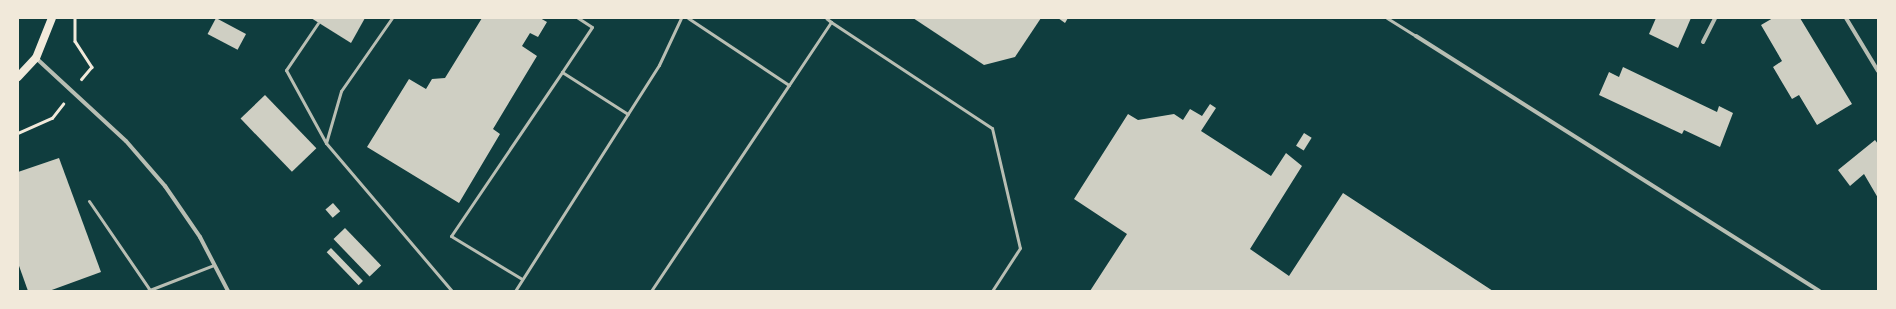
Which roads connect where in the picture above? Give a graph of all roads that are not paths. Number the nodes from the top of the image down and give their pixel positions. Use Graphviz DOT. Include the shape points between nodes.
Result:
graph roads {
  1 [pos="52,18"];
  2 [pos="392,18"];
  3 [pos="578,18"];
  4 [pos="681,18"];
  5 [pos="688,18"];
  6 [pos="826,18"];
  7 [pos="1387,18"];
  8 [pos="1715,18"];
  9 [pos="1846,18"];
  10 [pos="831,22"];
  11 [pos="318,23"];
  12 [pos="1416,36"];
  13 [pos="1703,42"];
  14 [pos="36,58"];
  15 [pos="1878,71"];
  16 [pos="562,72"];
  17 [pos="18,77"];
  18 [pos="789,85"];
  19 [pos="628,114"];
  20 [pos="326,143"];
  21 [pos="89,201"];
  22 [pos="214,265"];
  23 [pos="522,280"];
  24 [pos="149,290"];
  25 [pos="228,291"];
  26 [pos="452,291"];
  27 [pos="515,291"];
  28 [pos="652,291"];
  29 [pos="992,291"];
  30 [pos="1819,291"];
  1 -- 14 [label="main road"];
  2 -- 20 [label="lane" via="341,91"];
  3 -- 16 [label="lane" via="592,26"];
  4 -- 19 [label="lane" via="659,66"];
  5 -- 18 [label="lane"];
  6 -- 10 [label="lane"];
  7 -- 12 [label="lane"];
  8 -- 13 [label="street"];
  9 -- 15 [label="street"];
  10 -- 18 [label="lane"];
  10 -- 29 [label="lane" via="992,128 1020,248"];
  11 -- 20 [label="lane" via="286,70"];
  12 -- 30 [label="street"];
  14 -- 17 [label="main road"];
  14 -- 22 [label="street" via="126,141 165,186"];
  16 -- 19 [label="lane"];
  16 -- 23 [label="lane" via="451,236"];
  18 -- 28 [label="lane"];
  19 -- 23 [label="lane"];
  20 -- 26 [label="lane"];
  21 -- 24 [label="lane"];
  22 -- 24 [label="lane"];
  22 -- 25 [label="street"];
  23 -- 27 [label="lane"];
}
